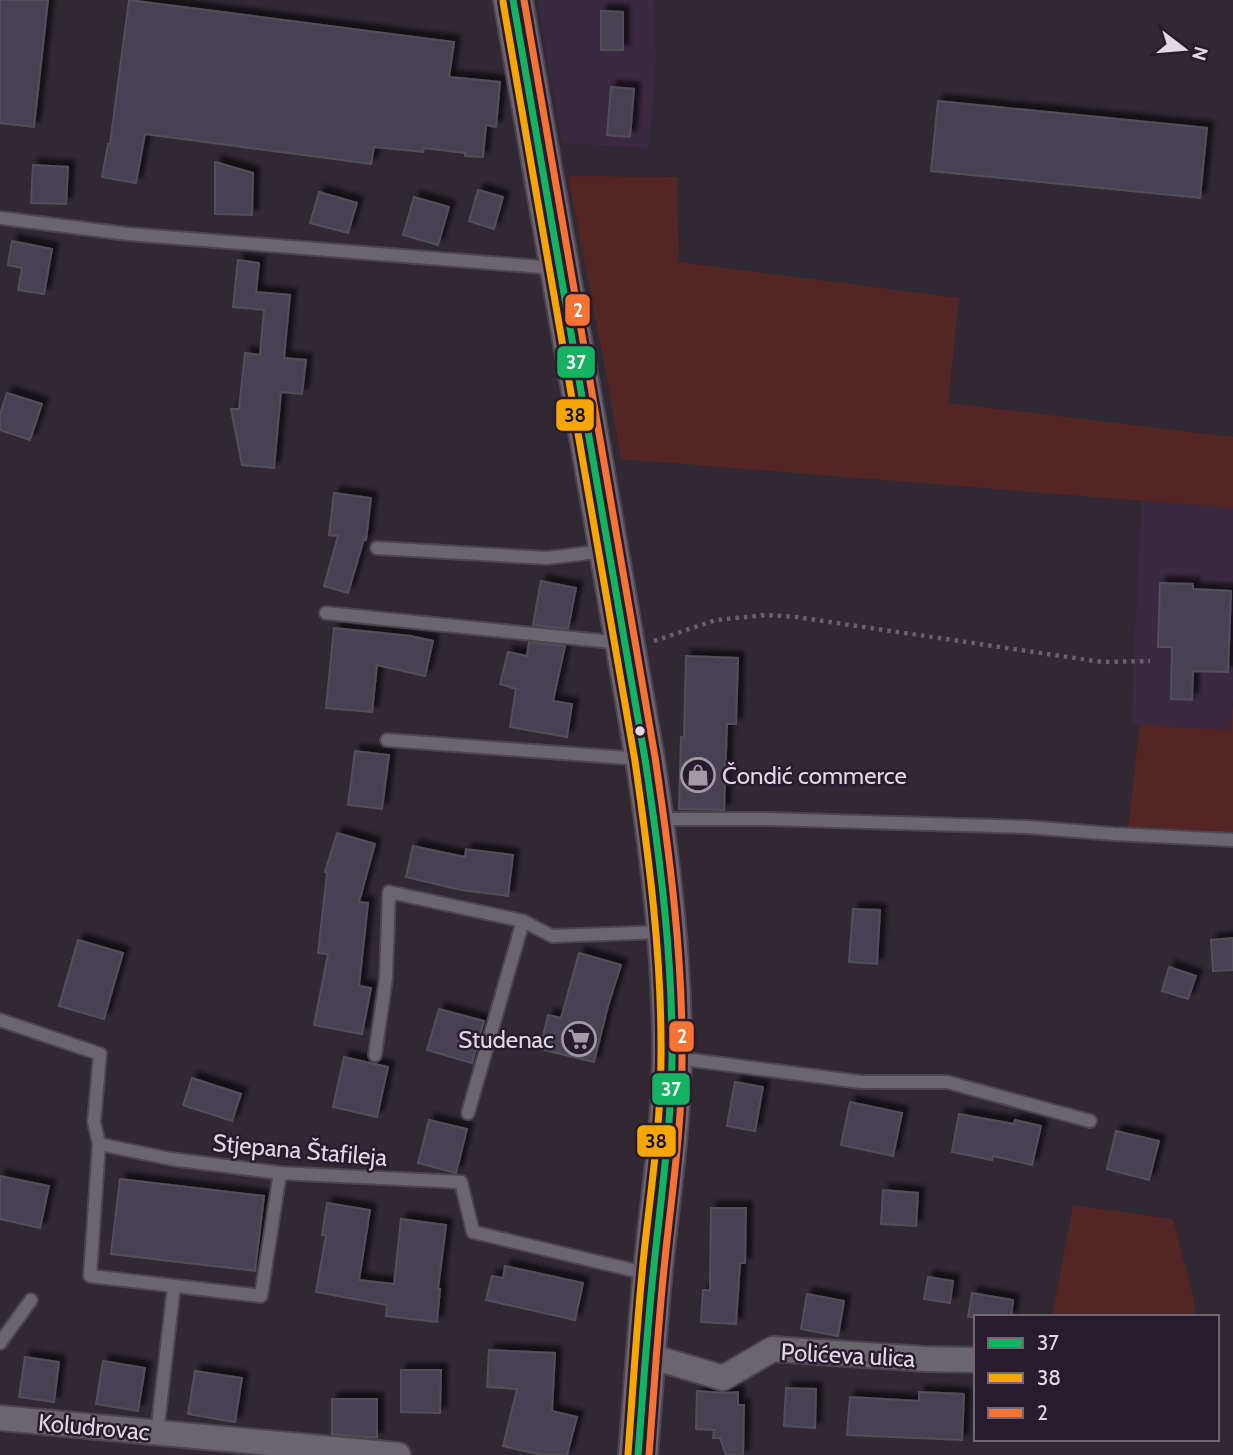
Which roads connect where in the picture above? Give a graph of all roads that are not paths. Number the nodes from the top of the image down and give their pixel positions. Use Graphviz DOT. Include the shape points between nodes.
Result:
graph roads {
  1 [pos="513,0"];
  2 [pos="0,218"];
  3 [pos="561,269"];
  4 [pos="377,548"];
  5 [pos="609,550"];
  6 [pos="326,613"];
  7 [pos="626,647"];
  8 [pos="387,740"];
  9 [pos="646,759"];
  10 [pos="654,819"];
  11 [pos="1233,840"];
  12 [pos="523,921"];
  13 [pos="666,932"];
  14 [pos="0,1020"];
  15 [pos="375,1055"];
  16 [pos="672,1057"];
  17 [pos="468,1113"];
  18 [pos="1090,1121"];
  19 [pos="99,1144"];
  20 [pos="280,1173"];
  21 [pos="653,1275"];
  22 [pos="174,1286"];
  23 [pos="31,1300"];
  24 [pos="0,1343"];
  25 [pos="646,1355"];
  26 [pos="974,1360"];
  27 [pos="0,1418"];
  28 [pos="157,1433"];
  29 [pos="398,1455"];
  30 [pos="638,1455"];
  1 -- 3 [label="main road"];
  2 -- 3 [label="lane" via="141,235"];
  3 -- 5 [label="main road"];
  4 -- 5 [label="lane" via="547,558"];
  5 -- 7 [label="main road"];
  6 -- 7 [label="lane"];
  7 -- 9 [label="main road"];
  8 -- 9 [label="lane"];
  9 -- 10 [label="main road"];
  10 -- 11 [label="lane" via="1013,826"];
  10 -- 13 [label="main road"];
  12 -- 13 [label="lane" via="552,936"];
  12 -- 15 [label="lane" via="389,892 386,978"];
  12 -- 17 [label="lane"];
  13 -- 16 [label="main road"];
  14 -- 19 [label="lane" via="100,1054 94,1122"];
  16 -- 18 [label="lane" via="861,1082 947,1082"];
  16 -- 21 [label="main road"];
  19 -- 20 [label="lane, Stjepana Štafileja" via="171,1160"];
  19 -- 22 [label="lane" via="90,1276"];
  20 -- 21 [label="lane, Stjepana Štafileja" via="461,1182 472,1232"];
  20 -- 22 [label="lane" via="261,1296"];
  21 -- 25 [label="main road"];
  22 -- 28 [label="lane"];
  23 -- 24 [label="lane"];
  25 -- 26 [label="street, Polićeva ulica" via="723,1378 773,1349"];
  25 -- 30 [label="main road"];
  27 -- 28 [label="street, Koludrovac"];
  28 -- 29 [label="street, Koludrovac"];
}
